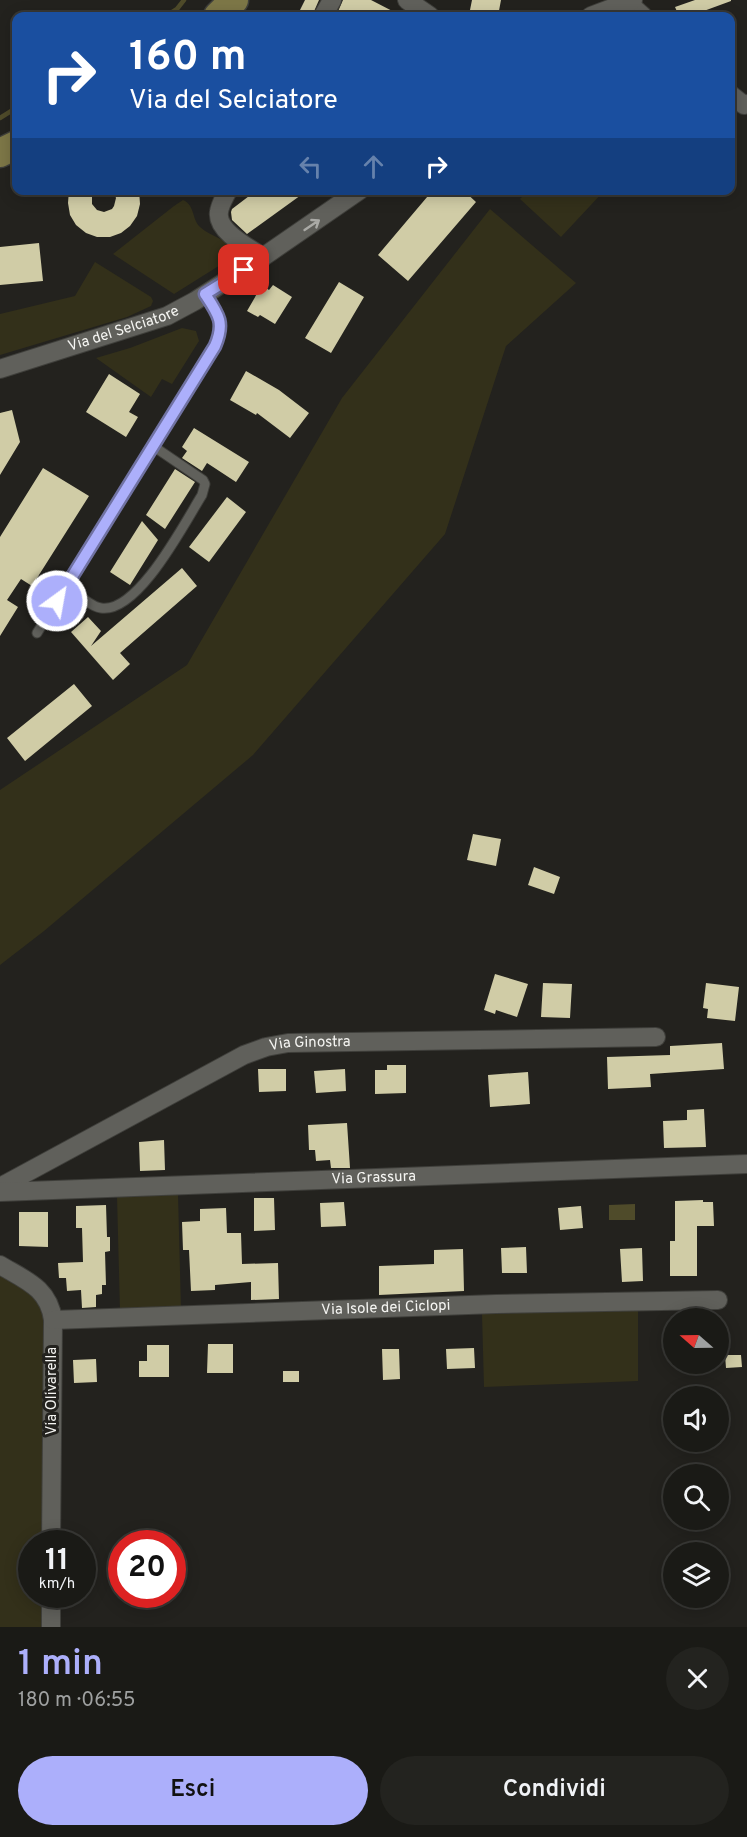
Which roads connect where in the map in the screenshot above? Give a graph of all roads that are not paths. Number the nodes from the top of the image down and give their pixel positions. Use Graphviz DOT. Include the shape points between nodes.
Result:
graph roads {
  1 [pos="234,0"];
  2 [pos="239,0"];
  3 [pos="407,0"];
  4 [pos="619,3"];
  5 [pos="223,12"];
  6 [pos="224,12"];
  7 [pos="424,12"];
  8 [pos="600,12"];
  9 [pos="636,12"];
  10 [pos="226,195"];
  11 [pos="354,195"];
  12 [pos="263,257"];
  13 [pos="205,294"];
  14 [pos="0,369"];
  15 [pos="153,446"];
  16 [pos="67,585"];
  17 [pos="37,633"];
  18 [pos="656,1037"];
  19 [pos="747,1164"];
  20 [pos="0,1187"];
  21 [pos="0,1192"];
  22 [pos="0,1265"];
  23 [pos="718,1300"];
  24 [pos="53,1320"];
  25 [pos="51,1530"];
  26 [pos="51,1608"];
  27 [pos="51,1627"];
  1 -- 5 [label="main road"];
  2 -- 6 [label="street"];
  3 -- 7 [label="street"];
  4 -- 8 [label="street"];
  4 -- 9 [label="street"];
  10 -- 12 [label="street" via="219,209 220,223"];
  12 -- 11 [label="street, Via del Selciatore, one-way"];
  12 -- 13 [label="street, Via del Selciatore"];
  13 -- 14 [label="street, Via del Selciatore" via="160,319"];
  13 -- 15 [label="lane" via="219,317 219,337"];
  15 -- 16 [label="lane"];
  15 -- 16 [label="lane" via="199,476 205,484 202,495 150,578 118,605 96,607"];
  16 -- 17 [label="lane"];
  18 -- 20 [label="street, Via Ginostra" via="288,1043 266,1047 244,1054"];
  19 -- 21 [label="street, Via Grassura"];
  22 -- 24 [label="street, Via Olivarella" via="40,1290 51,1306"];
  23 -- 24 [label="street, Via Isole dei Ciclopi"];
  24 -- 25 [label="street, Via Olivarella"];
  26 -- 27 [label="street"];
}
